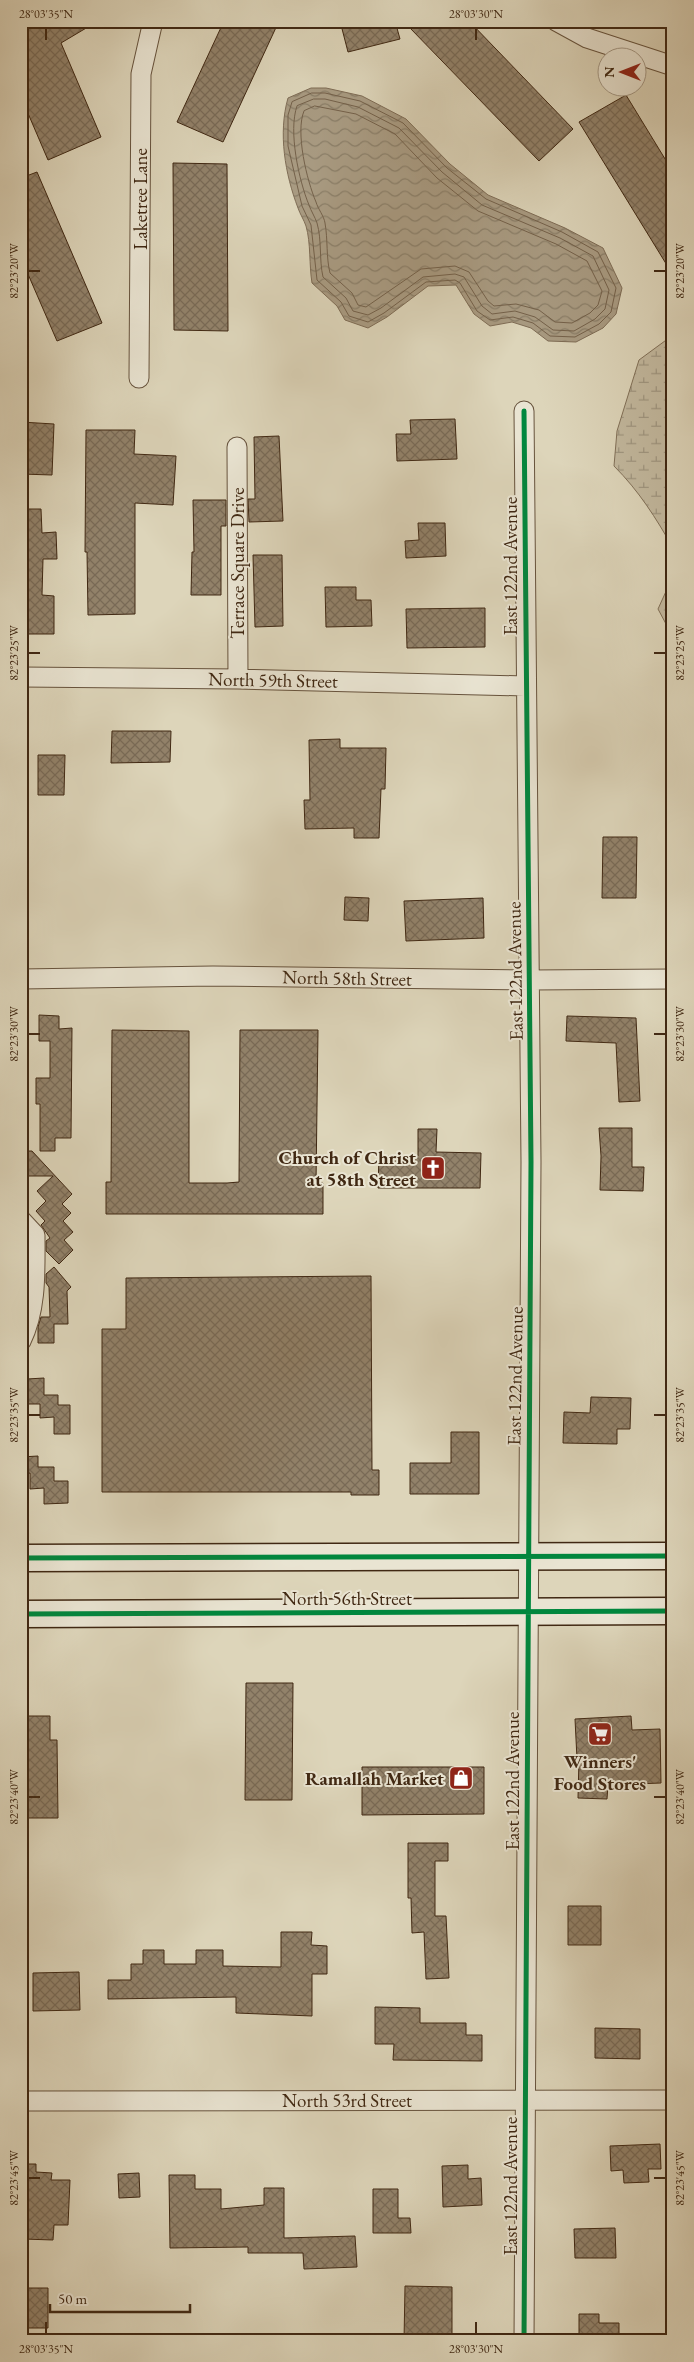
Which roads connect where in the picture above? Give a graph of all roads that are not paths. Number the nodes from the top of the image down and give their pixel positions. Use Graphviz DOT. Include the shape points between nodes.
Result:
graph roads {
  1 [pos="153,21"];
  2 [pos="556,21"];
  3 [pos="673,66"];
  4 [pos="139,378"];
  5 [pos="524,411"];
  6 [pos="237,447"];
  7 [pos="21,677"];
  8 [pos="238,679"];
  9 [pos="525,686"];
  10 [pos="21,979"];
  11 [pos="673,979"];
  12 [pos="530,980"];
  13 [pos="21,1220"];
  14 [pos="21,1341"];
  15 [pos="673,1556"];
  16 [pos="21,1558"];
  17 [pos="528,1558"];
  18 [pos="673,1611"];
  19 [pos="527,1612"];
  20 [pos="21,1614"];
  21 [pos="525,2100"];
  22 [pos="673,2100"];
  23 [pos="21,2101"];
  24 [pos="524,2341"];
  1 -- 4 [label="street, Laketree Lane" via="140,74"];
  2 -- 3 [label="street" via="588,38"];
  5 -- 9 [label="street, East 122nd Avenue"];
  6 -- 8 [label="street, Terrace Square Drive"];
  7 -- 8 [label="street, North 59th Street"];
  8 -- 9 [label="street, North 59th Street"];
  9 -- 12 [label="street, East 122nd Avenue"];
  10 -- 12 [label="street, North 58th Street" via="213,976"];
  11 -- 12 [label="street, North 58th Street"];
  12 -- 17 [label="street, East 122nd Avenue" via="532,1162"];
  13 -- 14 [label="street" via="35,1235 35,1282 27,1330"];
  15 -- 17 [label="main road"];
  16 -- 17 [label="main road"];
  17 -- 19 [label="street, East 122nd Avenue"];
  18 -- 19 [label="main road, North 56th Street"];
  19 -- 20 [label="main road, North 56th Street"];
  19 -- 21 [label="street, East 122nd Avenue"];
  21 -- 22 [label="street, North 53rd Street"];
  21 -- 23 [label="street, North 53rd Street"];
  21 -- 24 [label="street, East 122nd Avenue"];
}
